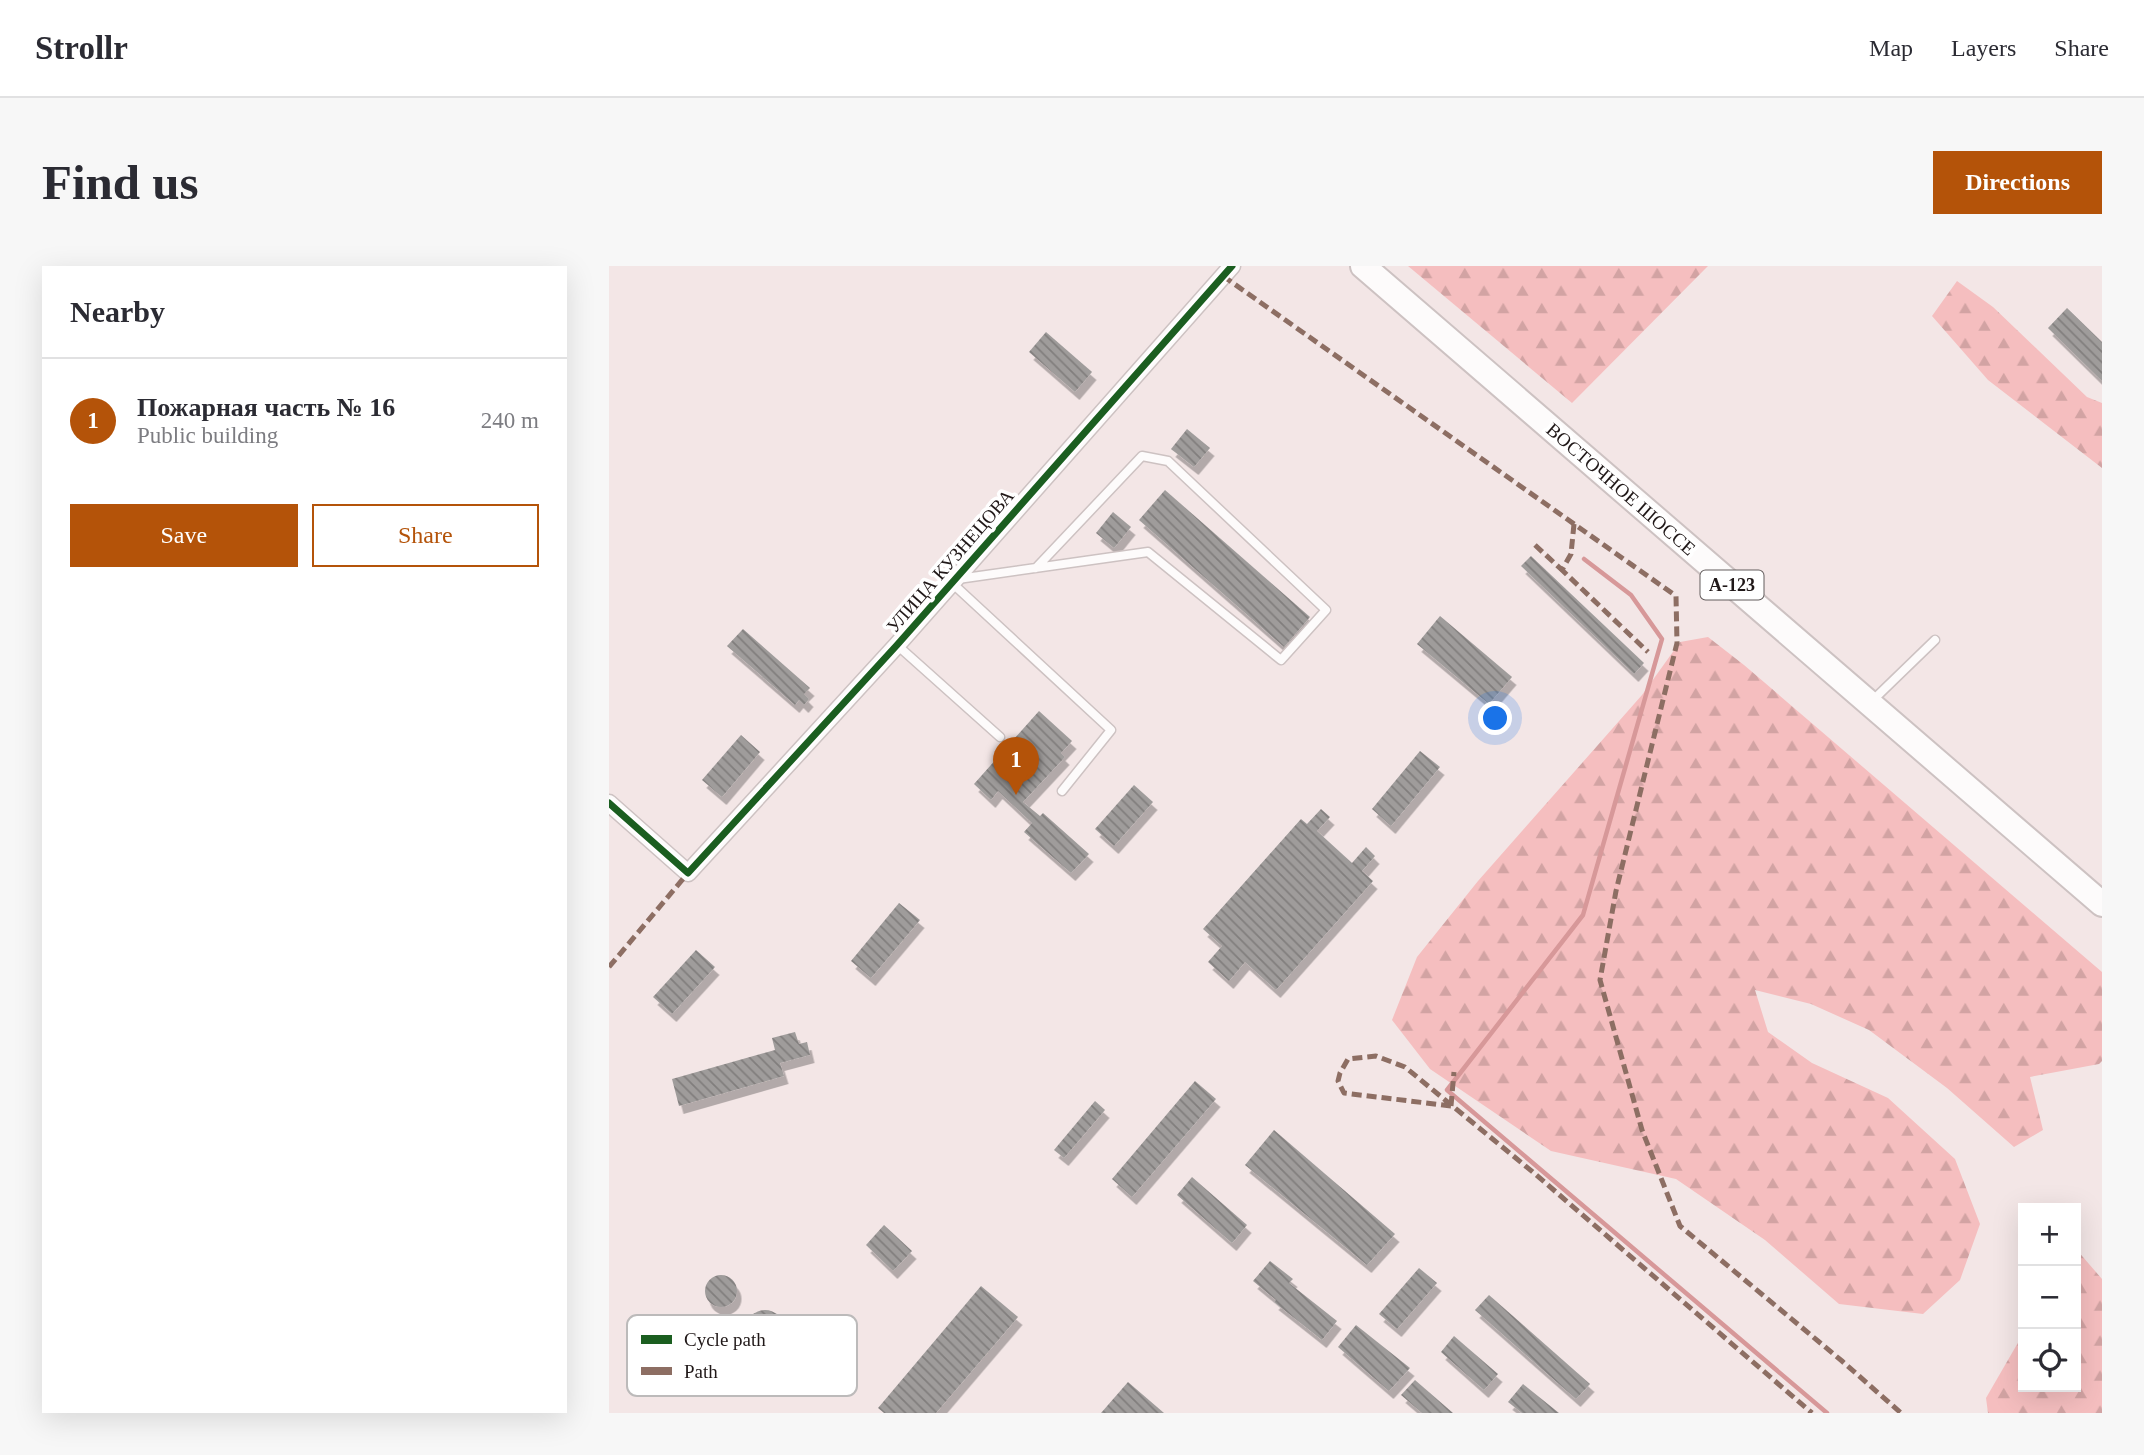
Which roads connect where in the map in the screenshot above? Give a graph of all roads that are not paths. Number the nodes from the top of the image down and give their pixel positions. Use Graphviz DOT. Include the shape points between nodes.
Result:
graph roads {
  1 [pos="1232,266"];
  2 [pos="1363,266"];
  3 [pos="1036,568"];
  4 [pos="953,581"];
  5 [pos="1935,640"];
  6 [pos="897,645"];
  7 [pos="1870,704"];
  8 [pos="1000,737"];
  9 [pos="1062,791"];
  10 [pos="609,803"];
  11 [pos="2102,904"];
  1 -- 4 [label="street, УЛИЦА КУЗНЕЦОВА"];
  2 -- 7 [label="main road, ВОСТОЧНОЕ ШОССЕ / А-123"];
  3 -- 3 [label="lane" via="1147,552 1281,660 1325,610 1168,460 1142,456"];
  3 -- 4 [label="lane"];
  4 -- 6 [label="street, УЛИЦА КУЗНЕЦОВА"];
  4 -- 9 [label="lane" via="1111,730"];
  5 -- 7 [label="lane"];
  6 -- 8 [label="lane"];
  6 -- 10 [label="street, УЛИЦА КУЗНЕЦОВА" via="688,873"];
  7 -- 11 [label="main road, ВОСТОЧНОЕ ШОССЕ / А-123"];
}
